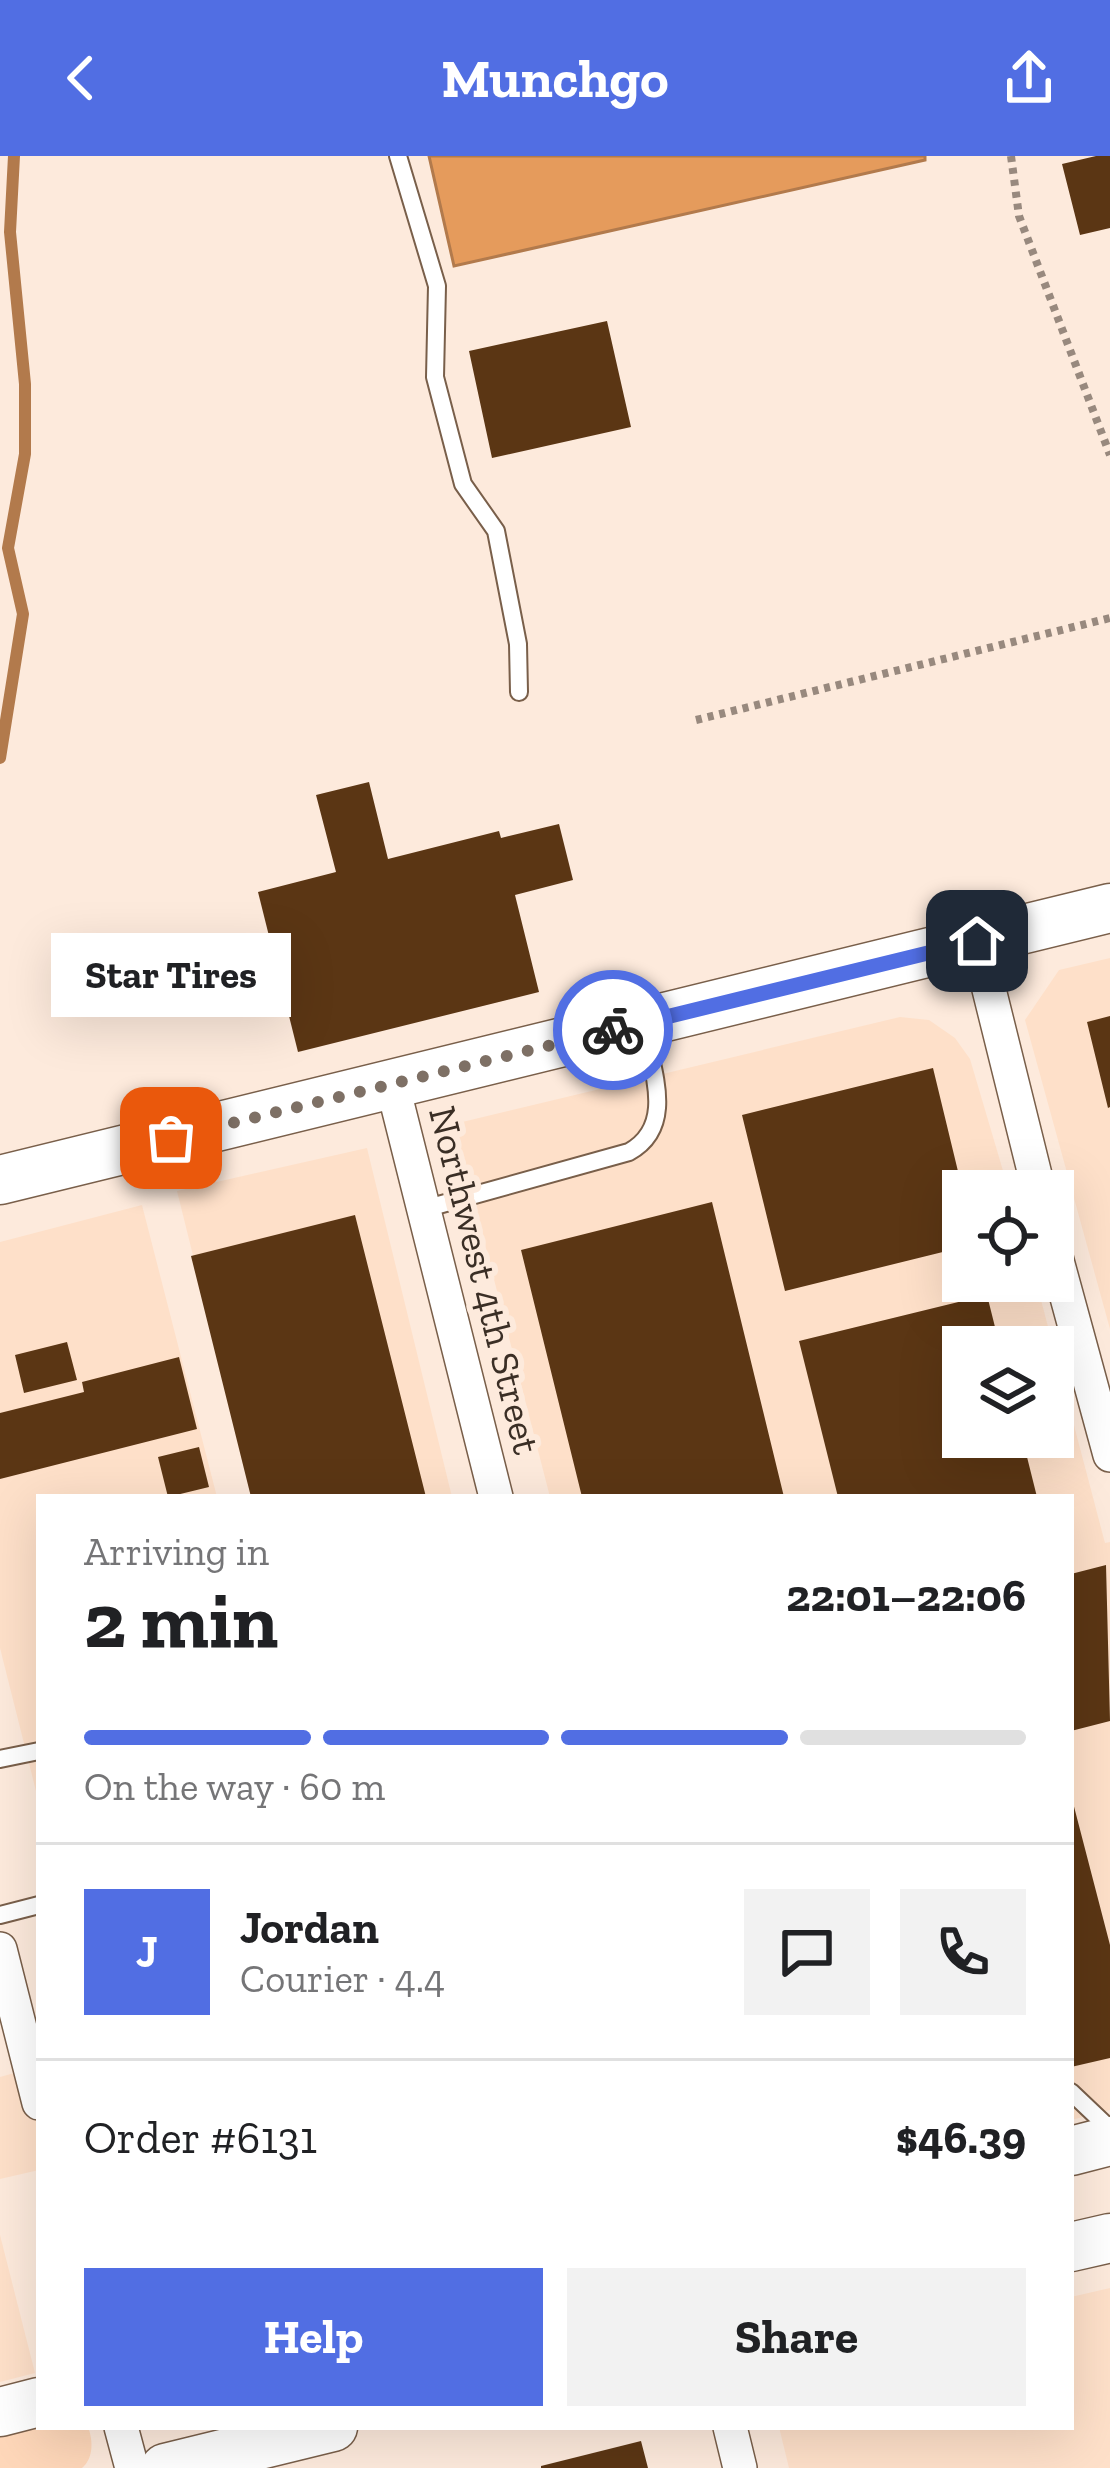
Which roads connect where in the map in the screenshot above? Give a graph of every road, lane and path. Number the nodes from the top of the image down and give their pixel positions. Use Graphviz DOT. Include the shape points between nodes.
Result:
graph roads {
  1 [pos="398,156"];
  2 [pos="1011,156"];
  3 [pos="1110,455"];
  4 [pos="1110,618"];
  5 [pos="519,692"];
  6 [pos="696,720"];
  7 [pos="1110,908"];
  8 [pos="977,941"];
  9 [pos="643,1022"];
  10 [pos="392,1083"];
  11 [pos="1035,1170"];
  12 [pos="0,1180"];
  13 [pos="424,1209"];
  14 [pos="1068,1302"];
  15 [pos="1110,1455"];
  16 [pos="495,1494"];
  17 [pos="36,1752"];
  18 [pos="0,1759"];
  19 [pos="36,1906"];
  20 [pos="0,1915"];
  21 [pos="0,1949"];
  22 [pos="36,2090"];
  23 [pos="1074,2095"];
  24 [pos="1110,2128"];
  25 [pos="1110,2141"];
  26 [pos="1074,2150"];
  27 [pos="1110,2238"];
  28 [pos="1074,2246"];
  29 [pos="36,2403"];
  30 [pos="0,2412"];
  31 [pos="123,2430"];
  32 [pos="322,2430"];
  33 [pos="731,2430"];
  34 [pos="132,2468"];
  35 [pos="165,2468"];
  36 [pos="740,2468"];
  1 -- 5 [label="lane" via="436,286 435,377 463,484 496,531"];
  2 -- 3 [label="path" via="1018,216"];
  4 -- 6 [label="path"];
  7 -- 8 [label="main road"];
  8 -- 9 [label="main road"];
  8 -- 11 [label="street"];
  9 -- 10 [label="main road"];
  9 -- 13 [label="lane" via="658,1100 647,1142"];
  10 -- 12 [label="main road"];
  10 -- 13 [label="street, Northwest 4th Street"];
  13 -- 16 [label="street, Northwest 4th Street"];
  14 -- 15 [label="street"];
  17 -- 18 [label="lane"];
  19 -- 20 [label="lane"];
  21 -- 22 [label="street"];
  23 -- 24 [label="lane"];
  25 -- 26 [label="main road"];
  27 -- 28 [label="main road"];
  29 -- 30 [label="main road"];
  31 -- 34 [label="street"];
  32 -- 35 [label="main road"];
  33 -- 36 [label="street"];
}
